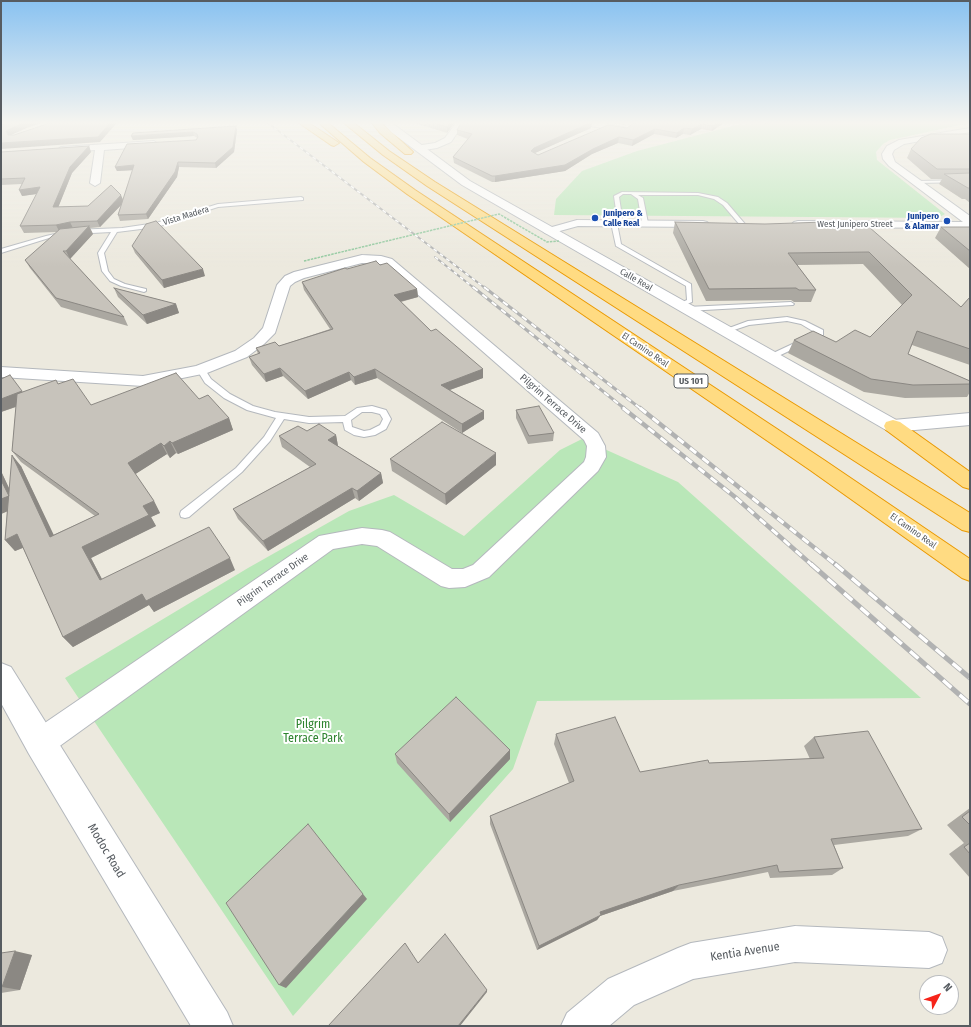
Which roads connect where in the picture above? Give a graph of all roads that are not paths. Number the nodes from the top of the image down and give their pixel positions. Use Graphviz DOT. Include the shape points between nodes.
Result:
graph roads {
  1 [pos="97,171"];
  2 [pos="378,171"];
  3 [pos="382,171"];
  4 [pos="411,171"];
  5 [pos="449,171"];
  6 [pos="903,171"];
  7 [pos="438,176"];
  8 [pos="970,181"];
  9 [pos="917,182"];
  10 [pos="95,183"];
  11 [pos="411,192"];
  12 [pos="632,193"];
  13 [pos="301,199"];
  14 [pos="462,203"];
  15 [pos="970,221"];
  16 [pos="617,223"];
  17 [pos="644,223"];
  18 [pos="712,224"];
  19 [pos="727,224"];
  20 [pos="742,224"];
  21 [pos="755,224"];
  22 [pos="789,224"];
  23 [pos="970,225"];
  24 [pos="115,230"];
  25 [pos="554,236"];
  26 [pos="1,251"];
  27 [pos="144,290"];
  28 [pos="792,304"];
  29 [pos="683,307"];
  30 [pos="725,330"];
  31 [pos="772,357"];
  32 [pos="201,370"];
  33 [pos="1,372"];
  34 [pos="282,416"];
  35 [pos="970,418"];
  36 [pos="347,419"];
  37 [pos="893,426"];
  38 [pos="970,482"];
  39 [pos="185,514"];
  40 [pos="970,524"];
  41 [pos="970,570"];
  42 [pos="1,676"];
  43 [pos="40,743"];
  44 [pos="929,950"];
  45 [pos="213,1026"];
  46 [pos="580,1026"];
  1 -- 10 [label="street"];
  2 -- 11 [label="highway"];
  3 -- 11 [label="highway, El Camino Real / US 101"];
  4 -- 14 [label="highway, US 101"];
  5 -- 25 [label="street, Calle Real"];
  6 -- 9 [label="street"];
  7 -- 14 [label="highway" via="451,186"];
  8 -- 9 [label="lane"];
  9 -- 15 [label="street"];
  11 -- 41 [label="highway, El Camino Real / US 101"];
  12 -- 16 [label="lane" via="616,196"];
  12 -- 17 [label="lane" via="640,198"];
  12 -- 20 [label="lane" via="698,194 716,198 725,204"];
  13 -- 24 [label="lane, Vista Madera" via="225,205 156,225"];
  14 -- 40 [label="highway, US 101"];
  16 -- 17 [label="street"];
  16 -- 25 [label="street" via="577,223"];
  16 -- 29 [label="lane" via="618,245 689,285 690,301"];
  17 -- 18 [label="street"];
  19 -- 20 [label="street"];
  20 -- 21 [label="street"];
  22 -- 23 [label="street, West Junipero Street"];
  24 -- 26 [label="lane, Vista Madera" via="73,232"];
  24 -- 27 [label="lane" via="101,253 105,270 112,280"];
  25 -- 29 [label="street, Calle Real"];
  28 -- 29 [label="lane"];
  29 -- 30 [label="street, Calle Real"];
  30 -- 31 [label="street, Calle Real"];
  30 -- 31 [label="lane" via="748,323 787,319 804,322 820,332"];
  31 -- 37 [label="street, Calle Real"];
  32 -- 33 [label="street, Pilgrim Terrace Drive" via="143,382"];
  32 -- 34 [label="lane" via="208,382 227,396 250,408"];
  32 -- 43 [label="street, Pilgrim Terrace Drive" via="241,354 270,330 284,285 290,279 362,259 381,260 388,262 591,436 596,446 596,457 591,466 481,571 465,578 449,579 382,538 362,536 327,542"];
  34 -- 36 [label="lane" via="309,420"];
  34 -- 39 [label="lane" via="267,440 240,470"];
  35 -- 37 [label="street"];
  37 -- 38 [label="highway"];
  42 -- 43 [label="street, Modoc Road"];
  43 -- 45 [label="street, Modoc Road"];
  44 -- 46 [label="street, Kentia Avenue" via="795,944 691,961 621,992"];
}
